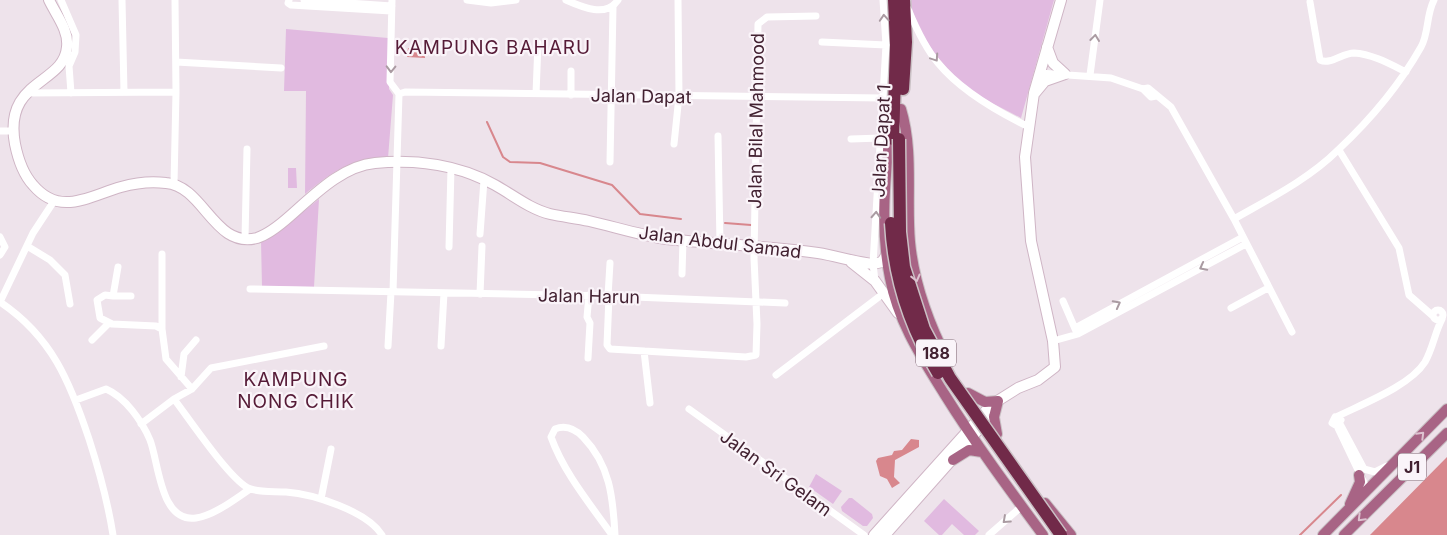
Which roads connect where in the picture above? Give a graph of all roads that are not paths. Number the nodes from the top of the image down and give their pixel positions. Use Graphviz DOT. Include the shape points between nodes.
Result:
graph roads {
  1 [pos="49,0"];
  2 [pos="61,0"];
  3 [pos="122,0"];
  4 [pos="175,0"];
  5 [pos="289,0"];
  6 [pos="304,0"];
  7 [pos="468,0"];
  8 [pos="516,0"];
  9 [pos="566,0"];
  10 [pos="618,0"];
  11 [pos="678,0"];
  12 [pos="883,0"];
  13 [pos="894,0"];
  14 [pos="904,0"];
  15 [pos="1061,0"];
  16 [pos="1100,0"];
  17 [pos="1434,0"];
  18 [pos="1310,2"];
  19 [pos="392,6"];
  20 [pos="613,7"];
  21 [pos="816,16"];
  22 [pos="538,42"];
  23 [pos="822,42"];
  24 [pos="886,46"];
  25 [pos="1047,47"];
  26 [pos="176,62"];
  27 [pos="281,68"];
  28 [pos="1040,70"];
  29 [pos="571,71"];
  30 [pos="1406,72"];
  31 [pos="1065,74"];
  32 [pos="1090,75"];
  33 [pos="895,79"];
  34 [pos="124,92"];
  35 [pos="176,92"];
  36 [pos="27,93"];
  37 [pos="71,93"];
  38 [pos="1034,93"];
  39 [pos="399,94"];
  40 [pos="536,94"];
  41 [pos="571,95"];
  42 [pos="611,96"];
  43 [pos="679,96"];
  44 [pos="756,97"];
  45 [pos="883,98"];
  46 [pos="901,109"];
  47 [pos="1029,127"];
  48 [pos="13,130"];
  49 [pos="0,131"];
  50 [pos="718,136"];
  51 [pos="851,139"];
  52 [pos="891,139"];
  53 [pos="674,144"];
  54 [pos="247,149"];
  55 [pos="1339,150"];
  56 [pos="396,162"];
  57 [pos="610,162"];
  58 [pos="451,168"];
  59 [pos="484,180"];
  60 [pos="174,184"];
  61 [pos="54,201"];
  62 [pos="1234,220"];
  63 [pos="480,234"];
  64 [pos="0,237"];
  65 [pos="245,238"];
  66 [pos="684,240"];
  67 [pos="1244,241"];
  68 [pos="719,244"];
  69 [pos="27,246"];
  70 [pos="482,246"];
  71 [pos="449,247"];
  72 [pos="754,248"];
  73 [pos="162,254"];
  74 [pos="886,254"];
  75 [pos="0,255"];
  76 [pos="848,260"];
  77 [pos="610,263"];
  78 [pos="873,264"];
  79 [pos="118,267"];
  80 [pos="682,274"];
  81 [pos="875,281"];
  82 [pos="1268,288"];
  83 [pos="250,290"];
  84 [pos="392,292"];
  85 [pos="444,293"];
  86 [pos="884,293"];
  87 [pos="480,294"];
  88 [pos="113,296"];
  89 [pos="131,296"];
  90 [pos="588,296"];
  91 [pos="609,296"];
  92 [pos="1063,301"];
  93 [pos="0,302"];
  94 [pos="756,302"];
  95 [pos="785,303"];
  96 [pos="70,304"];
  97 [pos="1231,308"];
  98 [pos="902,318"];
  99 [pos="109,323"];
  100 [pos="162,329"];
  101 [pos="1076,331"];
  102 [pos="1292,332"];
  103 [pos="92,340"];
  104 [pos="196,340"];
  105 [pos="1053,341"];
  106 [pos="324,346"];
  107 [pos="388,346"];
  108 [pos="442,346"];
  109 [pos="644,351"];
  110 [pos="588,358"];
  111 [pos="776,375"];
  112 [pos="181,377"];
  113 [pos="192,389"];
  114 [pos="968,393"];
  115 [pos="174,399"];
  116 [pos="76,400"];
  117 [pos="650,402"];
  118 [pos="998,402"];
  119 [pos="689,409"];
  120 [pos="1447,409"];
  121 [pos="984,417"];
  122 [pos="1338,422"];
  123 [pos="141,424"];
  124 [pos="970,434"];
  125 [pos="996,434"];
  126 [pos="1447,434"];
  127 [pos="331,449"];
  128 [pos="982,452"];
  129 [pos="953,460"];
  130 [pos="1395,462"];
  131 [pos="1359,474"];
  132 [pos="238,481"];
  133 [pos="250,489"];
  134 [pos="1368,491"];
  135 [pos="238,497"];
  136 [pos="321,499"];
  137 [pos="1022,506"];
  138 [pos="1343,516"];
  139 [pos="113,535"];
  140 [pos="382,535"];
  141 [pos="614,535"];
  142 [pos="864,535"];
  143 [pos="874,535"];
  144 [pos="885,535"];
  145 [pos="989,535"];
  146 [pos="1043,535"];
  147 [pos="1051,535"];
  148 [pos="1061,535"];
  149 [pos="1071,535"];
  150 [pos="1323,535"];
  151 [pos="1344,535"];
  1 -- 36 [label="street" via="66,33 67,50 56,68"];
  2 -- 37 [label="street" via="76,35 69,66"];
  3 -- 34 [label="street"];
  4 -- 26 [label="street"];
  5 -- 19 [label="street" via="291,5"];
  6 -- 19 [label="street"];
  7 -- 8 [label="street" via="491,3"];
  9 -- 20 [label="street" via="590,9"];
  10 -- 20 [label="street"];
  11 -- 43 [label="street"];
  24 -- 12 [label="street, Jalan Dapat 1, one-way"];
  13 -- 33 [label="highway, 188"];
  14 -- 46 [label="highway, 188" via="906,42"];
  14 -- 47 [label="street, one-way" via="937,62 968,91"];
  15 -- 25 [label="street"];
  32 -- 16 [label="street, one-way"];
  17 -- 30 [label="street" via="1427,17 1423,45"];
  18 -- 30 [label="street" via="1320,60 1330,61 1351,53 1363,54"];
  19 -- 39 [label="street, one-way" via="390,82"];
  20 -- 42 [label="street"];
  21 -- 44 [label="street, Jalan Bilal Mahmood" via="766,17 758,24"];
  22 -- 40 [label="street"];
  23 -- 24 [label="street"];
  24 -- 45 [label="street, Jalan Dapat 1"];
  25 -- 28 [label="street"];
  25 -- 31 [label="street" via="1053,63"];
  26 -- 27 [label="street"];
  26 -- 35 [label="street"];
  28 -- 31 [label="street"];
  28 -- 38 [label="street"];
  29 -- 41 [label="street"];
  30 -- 55 [label="street"];
  31 -- 32 [label="street"];
  31 -- 38 [label="street" via="1045,81"];
  32 -- 62 [label="street" via="1143,89 1171,107"];
  33 -- 52 [label="highway, 188"];
  33 -- 74 [label="main road" via="884,186"];
  34 -- 35 [label="street"];
  34 -- 37 [label="street"];
  35 -- 60 [label="street"];
  36 -- 37 [label="street"];
  36 -- 48 [label="street" via="17,106"];
  38 -- 47 [label="street"];
  39 -- 40 [label="street, Jalan Dapat"];
  39 -- 56 [label="street"];
  40 -- 41 [label="street, Jalan Dapat"];
  41 -- 42 [label="street, Jalan Dapat"];
  42 -- 43 [label="street, Jalan Dapat"];
  42 -- 57 [label="street"];
  43 -- 44 [label="street, Jalan Dapat"];
  43 -- 53 [label="street"];
  44 -- 45 [label="street, Jalan Dapat"];
  44 -- 72 [label="street, Jalan Bilal Mahmood"];
  45 -- 52 [label="street, Jalan Dapat 1"];
  46 -- 52 [label="highway, 188"];
  46 -- 114 [label="main road, one-way" via="907,135 910,241 916,277 935,336"];
  47 -- 105 [label="street" via="1025,157 1030,242"];
  48 -- 49 [label="street"];
  48 -- 61 [label="street" via="18,159 26,175 42,194"];
  50 -- 68 [label="street"];
  51 -- 52 [label="street"];
  78 -- 52 [label="street, Jalan Dapat 1, one-way"];
  52 -- 147 [label="highway, 188, bridge" via="892,246 899,285 917,336 960,406"];
  52 -- 148 [label="highway, 188, bridge" via="904,267 924,329 950,378"];
  54 -- 65 [label="street"];
  55 -- 62 [label="street" via="1287,188"];
  55 -- 122 [label="street" via="1399,248 1409,294 1437,316 1426,359 1415,373"];
  56 -- 58 [label="street, Jalan Abdul Samad"];
  56 -- 65 [label="street, Jalan Abdul Samad" via="354,167 278,226 257,238"];
  56 -- 84 [label="street"];
  58 -- 59 [label="street, Jalan Abdul Samad"];
  58 -- 71 [label="street"];
  59 -- 63 [label="street"];
  59 -- 66 [label="street, Jalan Abdul Samad" via="547,213 644,235"];
  60 -- 61 [label="street" via="151,182 123,186 66,203"];
  60 -- 65 [label="street" via="187,190 220,227"];
  61 -- 69 [label="street"];
  62 -- 67 [label="street"];
  64 -- 75 [label="street" via="5,244"];
  66 -- 68 [label="street, Jalan Abdul Samad"];
  66 -- 80 [label="street"];
  67 -- 82 [label="street"];
  67 -- 101 [label="street"];
  68 -- 72 [label="street, Jalan Abdul Samad"];
  69 -- 93 [label="street"];
  69 -- 96 [label="street" via="50,260 65,275"];
  70 -- 87 [label="street"];
  72 -- 76 [label="street, Jalan Abdul Samad"];
  72 -- 94 [label="street, Jalan Bilal Mahmood"];
  73 -- 100 [label="street"];
  74 -- 78 [label="street" via="882,262"];
  74 -- 98 [label="main road"];
  76 -- 78 [label="street, Jalan Abdul Samad"];
  76 -- 81 [label="street, Jalan Abdul Samad"];
  77 -- 91 [label="street"];
  78 -- 81 [label="street, Jalan Dapat 1"];
  79 -- 88 [label="street"];
  81 -- 86 [label="street, Jalan Abdul Samad"];
  82 -- 97 [label="street"];
  82 -- 102 [label="street"];
  83 -- 84 [label="street, Jalan Harun"];
  84 -- 85 [label="street, Jalan Harun"];
  84 -- 107 [label="street"];
  85 -- 87 [label="street, Jalan Harun"];
  85 -- 108 [label="street"];
  86 -- 98 [label="street, Jalan Abdul Samad"];
  86 -- 111 [label="street"];
  87 -- 90 [label="street, Jalan Harun"];
  88 -- 89 [label="street"];
  88 -- 99 [label="street" via="105,295 97,300 100,318"];
  90 -- 91 [label="street, Jalan Harun"];
  90 -- 110 [label="street"];
  91 -- 94 [label="street, Jalan Harun"];
  91 -- 109 [label="street" via="608,348"];
  92 -- 101 [label="street"];
  93 -- 116 [label="street" via="23,320 50,350"];
  94 -- 95 [label="street, Jalan Harun"];
  94 -- 109 [label="street, Jalan Bilal Mahmood" via="756,355"];
  98 -- 124 [label="main road" via="919,354"];
  99 -- 100 [label="street" via="150,325"];
  99 -- 103 [label="street"];
  100 -- 112 [label="street" via="166,359"];
  101 -- 105 [label="street"];
  104 -- 112 [label="street" via="184,354"];
  105 -- 118 [label="street" via="1054,369"];
  106 -- 113 [label="street" via="211,368"];
  109 -- 117 [label="street"];
  112 -- 113 [label="street"];
  113 -- 115 [label="street"];
  114 -- 118 [label="main road" via="985,402"];
  114 -- 121 [label="main road"];
  115 -- 123 [label="street"];
  115 -- 132 [label="street"];
  116 -- 123 [label="street" via="106,389 123,400"];
  116 -- 139 [label="street" via="95,459"];
  118 -- 121 [label="street"];
  118 -- 125 [label="main road" via="994,417"];
  119 -- 142 [label="street, Jalan Sri Gelam"];
  130 -- 120 [label="main road, J1, one-way"];
  121 -- 124 [label="street"];
  121 -- 125 [label="main road"];
  122 -- 130 [label="street" via="1364,470 1375,472"];
  122 -- 131 [label="street"];
  123 -- 135 [label="street" via="150,439 166,500 179,514 196,518"];
  124 -- 128 [label="main road"];
  124 -- 129 [label="street"];
  124 -- 143 [label="street"];
  125 -- 149 [label="main road"];
  126 -- 151 [label="main road, J1, one-way"];
  127 -- 136 [label="street"];
  128 -- 129 [label="main road" via="969,450"];
  128 -- 137 [label="main road"];
  129 -- 144 [label="street"];
  130 -- 134 [label="main road, J1"];
  131 -- 134 [label="street"];
  131 -- 138 [label="main road" via="1357,491"];
  132 -- 133 [label="street"];
  132 -- 135 [label="street"];
  133 -- 135 [label="street"];
  133 -- 136 [label="street"];
  134 -- 138 [label="main road, J1"];
  136 -- 140 [label="street" via="358,514 376,526"];
  137 -- 145 [label="street, one-way"];
  137 -- 146 [label="main road"];
  138 -- 150 [label="main road, J1"];
  141 -- 141 [label="street" via="612,493 598,456 578,433 567,427 555,429 551,437 556,450"];
}
